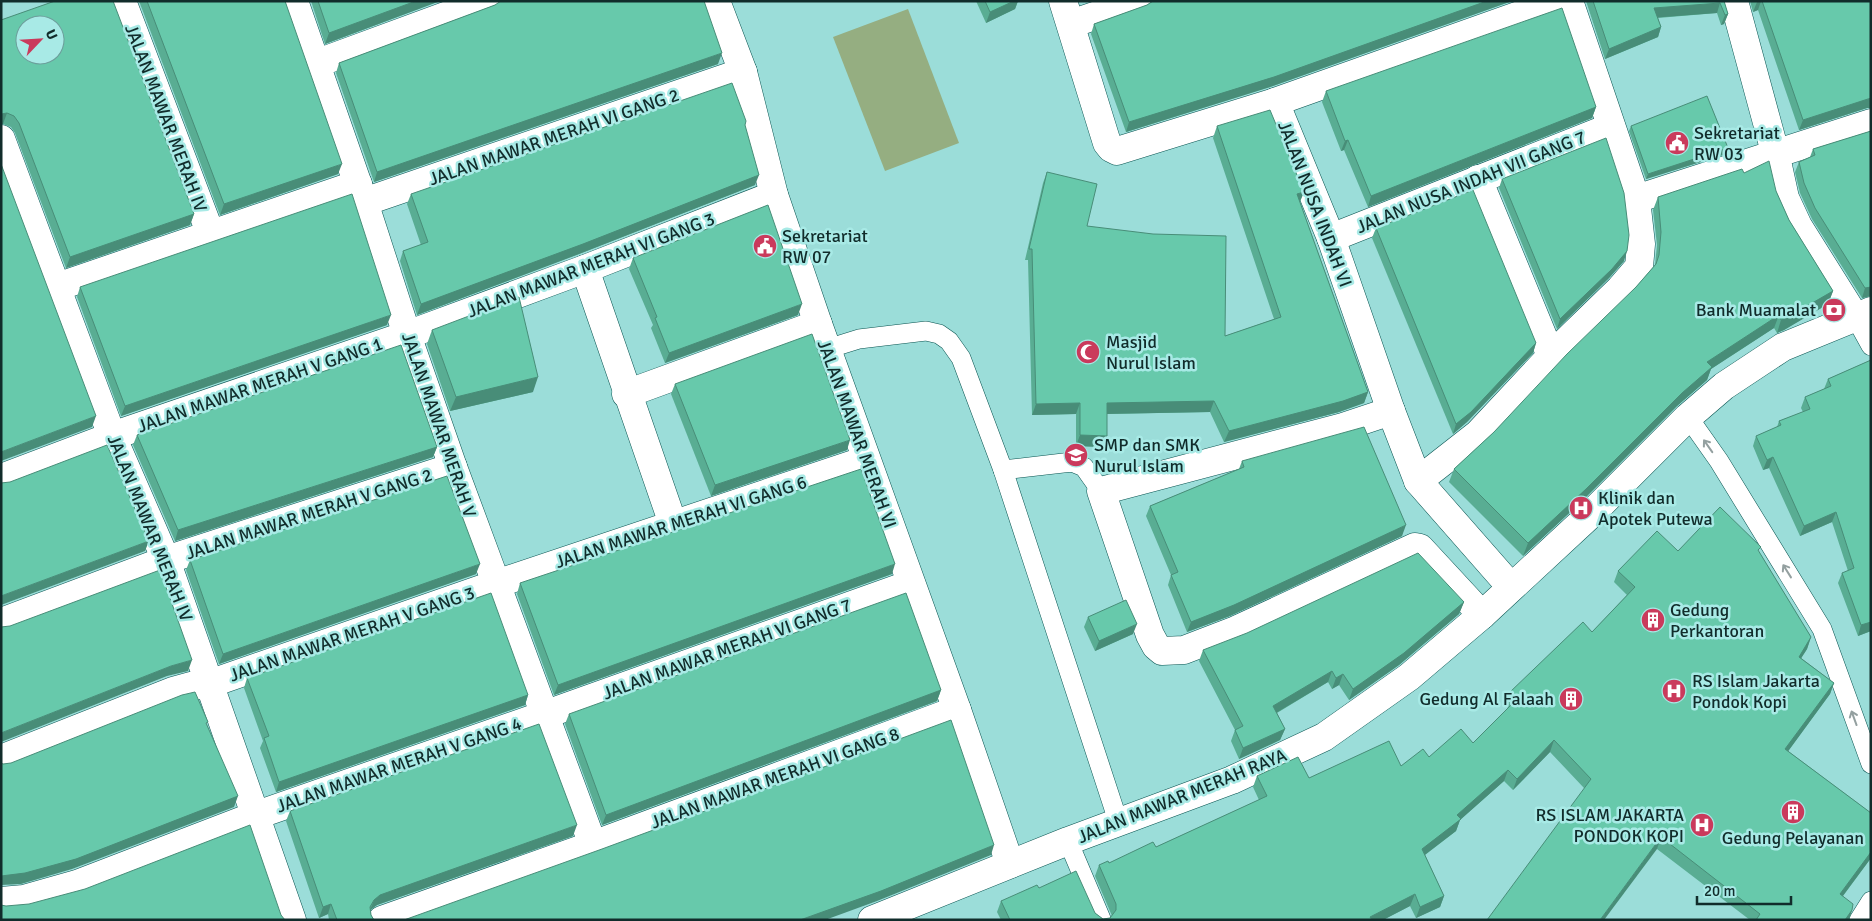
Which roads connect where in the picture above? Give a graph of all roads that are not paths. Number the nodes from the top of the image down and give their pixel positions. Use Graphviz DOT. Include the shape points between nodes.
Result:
graph roads {
  1 [pos="122,1"];
  2 [pos="294,1"];
  3 [pos="486,1"];
  4 [pos="716,1"];
  5 [pos="1138,1"];
  6 [pos="1559,1"];
  7 [pos="1569,1"];
  8 [pos="1734,1"];
  9 [pos="1066,13"];
  10 [pos="315,64"];
  11 [pos="743,72"];
  12 [pos="1275,102"];
  13 [pos="1871,123"];
  14 [pos="1611,127"];
  15 [pos="1,139"];
  16 [pos="1775,152"];
  17 [pos="1478,179"];
  18 [pos="361,193"];
  19 [pos="774,195"];
  20 [pos="1636,199"];
  21 [pos="211,236"];
  22 [pos="1331,238"];
  23 [pos="585,269"];
  24 [pos="57,286"];
  25 [pos="1863,314"];
  26 [pos="408,335"];
  27 [pos="822,336"];
  28 [pos="1871,346"];
  29 [pos="1551,356"];
  30 [pos="626,394"];
  31 [pos="1391,411"];
  32 [pos="1688,417"];
  33 [pos="112,436"];
  34 [pos="866,460"];
  35 [pos="453,467"];
  36 [pos="1002,470"];
  37 [pos="1,478"];
  38 [pos="1418,482"];
  39 [pos="1101,491"];
  40 [pos="673,524"];
  41 [pos="166,560"];
  42 [pos="496,584"];
  43 [pos="911,584"];
  44 [pos="1511,587"];
  45 [pos="1482,615"];
  46 [pos="1,622"];
  47 [pos="209,684"];
  48 [pos="957,710"];
  49 [pos="544,715"];
  50 [pos="1,759"];
  51 [pos="1871,764"];
  52 [pos="254,816"];
  53 [pos="1118,821"];
  54 [pos="1068,841"];
  55 [pos="592,846"];
  56 [pos="1010,864"];
  57 [pos="1,901"];
  58 [pos="1871,901"];
  59 [pos="1101,919"];
  60 [pos="292,920"];
  61 [pos="382,920"];
  62 [pos="872,920"];
  63 [pos="1859,920"];
  1 -- 21 [label="street, JALAN MAWAR MERAH IV"];
  2 -- 10 [label="street, JALAN MAWAR MERAH V"];
  3 -- 10 [label="street"];
  4 -- 11 [label="street, JALAN MAWAR MERAH VI"];
  5 -- 9 [label="street"];
  6 -- 12 [label="street"];
  7 -- 14 [label="street"];
  8 -- 16 [label="street"];
  9 -- 12 [label="street, JALAN NUSA INDAH VI" via="1107,143 1117,151"];
  10 -- 18 [label="street, JALAN MAWAR MERAH V"];
  11 -- 18 [label="street, JALAN MAWAR MERAH VI GANG 2"];
  11 -- 19 [label="street, JALAN MAWAR MERAH VI"];
  12 -- 22 [label="street, JALAN NUSA INDAH VI"];
  13 -- 16 [label="street"];
  14 -- 17 [label="street, JALAN NUSA INDAH VII GANG 7"];
  14 -- 20 [label="street"];
  15 -- 24 [label="street, JALAN MAWAR MERAH IV"];
  16 -- 20 [label="street"];
  16 -- 25 [label="street" via="1785,198 1798,226"];
  17 -- 22 [label="street, JALAN NUSA INDAH VII GANG 7"];
  17 -- 29 [label="street"];
  18 -- 21 [label="street, JALAN MAWAR MERAH VI GANG 2"];
  18 -- 26 [label="street, JALAN MAWAR MERAH V"];
  19 -- 23 [label="street, JALAN MAWAR MERAH VI GANG 3"];
  19 -- 27 [label="street, JALAN MAWAR MERAH VI"];
  20 -- 29 [label="street" via="1641,244 1639,267"];
  21 -- 24 [label="street, JALAN MAWAR MERAH VI GANG 2"];
  22 -- 31 [label="street, JALAN NUSA INDAH VI"];
  23 -- 26 [label="street, JALAN MAWAR MERAH VI GANG 3"];
  23 -- 30 [label="street"];
  24 -- 33 [label="street, JALAN MAWAR MERAH IV"];
  25 -- 28 [label="lane"];
  25 -- 32 [label="street, JALAN MAWAR MERAH RAYA" via="1783,347 1724,386"];
  26 -- 33 [label="street, JALAN MAWAR MERAH V GANG 1"];
  26 -- 35 [label="street, JALAN MAWAR MERAH V"];
  27 -- 30 [label="street"];
  27 -- 34 [label="street, JALAN MAWAR MERAH VI"];
  27 -- 36 [label="lane" via="858,338 926,331 949,341 961,358"];
  29 -- 38 [label="street" via="1478,434"];
  30 -- 40 [label="street"];
  31 -- 38 [label="street, JALAN NUSA INDAH VI"];
  31 -- 39 [label="street" via="1343,427"];
  32 -- 44 [label="street, JALAN MAWAR MERAH RAYA" via="1592,513"];
  51 -- 32 [label="lane, one-way" via="1822,629 1719,461"];
  33 -- 37 [label="street, JALAN MAWAR MERAH V GANG 1"];
  33 -- 41 [label="street, JALAN MAWAR MERAH IV"];
  34 -- 40 [label="street, JALAN MAWAR MERAH VI GANG 6"];
  34 -- 43 [label="street, JALAN MAWAR MERAH VI"];
  35 -- 41 [label="street, JALAN MAWAR MERAH V GANG 2"];
  35 -- 42 [label="street, JALAN MAWAR MERAH V"];
  36 -- 39 [label="lane" via="1072,462 1084,467"];
  36 -- 53 [label="lane"];
  38 -- 44 [label="street, JALAN NUSA INDAH VI"];
  39 -- 45 [label="street" via="1150,635 1162,651 1184,650 1236,630 1409,548 1420,548"];
  40 -- 42 [label="street, JALAN MAWAR MERAH VI GANG 6"];
  41 -- 46 [label="street, JALAN MAWAR MERAH V GANG 2"];
  41 -- 47 [label="street, JALAN MAWAR MERAH IV"];
  42 -- 47 [label="street, JALAN MAWAR MERAH V GANG 3"];
  42 -- 49 [label="street, JALAN MAWAR MERAH V"];
  43 -- 48 [label="street, JALAN MAWAR MERAH VI"];
  43 -- 49 [label="street, JALAN MAWAR MERAH VI GANG 7"];
  44 -- 45 [label="street, JALAN MAWAR MERAH RAYA"];
  45 -- 53 [label="street, JALAN MAWAR MERAH RAYA" via="1410,677 1324,737 1232,780"];
  47 -- 50 [label="street, JALAN MAWAR MERAH V GANG 3" via="173,691"];
  47 -- 52 [label="street, JALAN MAWAR MERAH IV"];
  48 -- 55 [label="street, JALAN MAWAR MERAH VI GANG 8"];
  48 -- 56 [label="street, JALAN MAWAR MERAH VI"];
  49 -- 52 [label="street, JALAN MAWAR MERAH V GANG 4"];
  49 -- 55 [label="street, JALAN MAWAR MERAH V"];
  52 -- 57 [label="street, JALAN MAWAR MERAH V GANG 4" via="77,884 24,899"];
  52 -- 60 [label="street, JALAN MAWAR MERAH IV"];
  53 -- 54 [label="street, JALAN MAWAR MERAH RAYA"];
  54 -- 56 [label="street, JALAN MAWAR MERAH RAYA"];
  54 -- 59 [label="lane"];
  55 -- 61 [label="street, JALAN MAWAR MERAH VI GANG 8"];
  56 -- 62 [label="street, JALAN MAWAR MERAH RAYA"];
  58 -- 63 [label="lane"];
}
